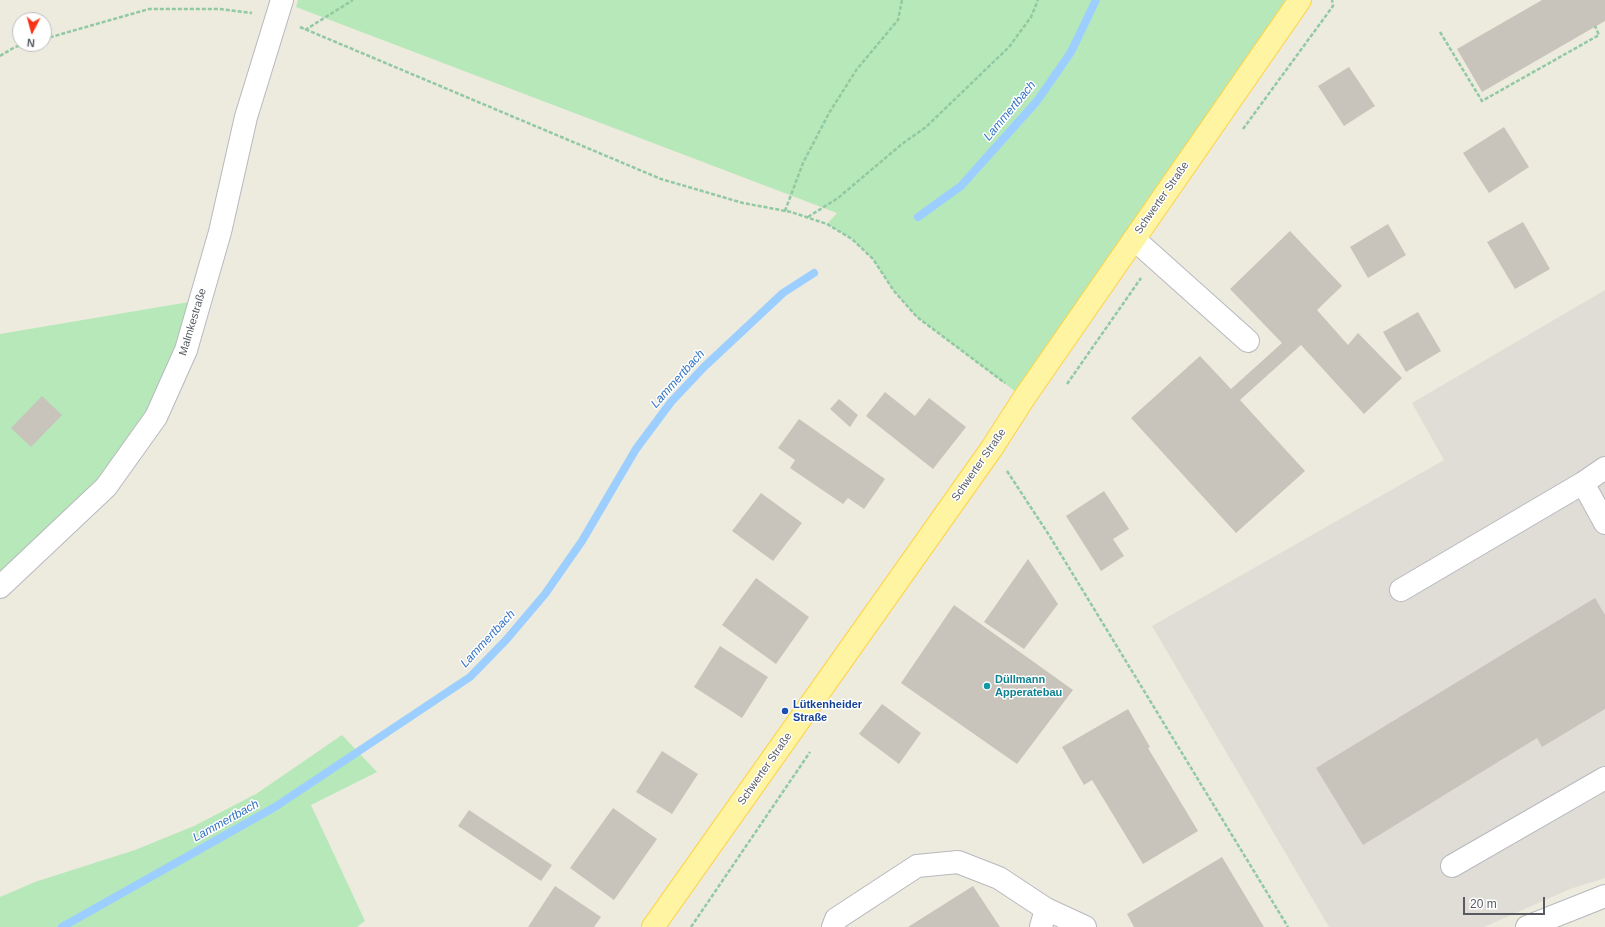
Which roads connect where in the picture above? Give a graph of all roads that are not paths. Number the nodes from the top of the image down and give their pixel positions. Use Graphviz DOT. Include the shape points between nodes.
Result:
graph roads {
  1 [pos="1300,0"];
  2 [pos="279,8"];
  3 [pos="1134,239"];
  4 [pos="1248,341"];
  5 [pos="1605,468"];
  6 [pos="1583,483"];
  7 [pos="1605,523"];
  8 [pos="0,588"];
  9 [pos="1402,590"];
  10 [pos="1605,778"];
  11 [pos="1452,866"];
  12 [pos="1605,896"];
  13 [pos="1044,918"];
  14 [pos="653,927"];
  15 [pos="833,927"];
  16 [pos="1085,927"];
  17 [pos="1527,927"];
  1 -- 3 [label="main road, Schwerter Straße"];
  2 -- 8 [label="street, Malmkestraße" via="246,117 220,232 188,343 156,417 106,487"];
  3 -- 4 [label="street"];
  3 -- 14 [label="main road, Schwerter Straße" via="992,448"];
  5 -- 6 [label="street"];
  6 -- 7 [label="street"];
  6 -- 9 [label="street"];
  10 -- 11 [label="street"];
  12 -- 17 [label="street"];
  13 -- 15 [label="street" via="999,878 958,862 917,866 836,919"];
  13 -- 16 [label="street"];
}
